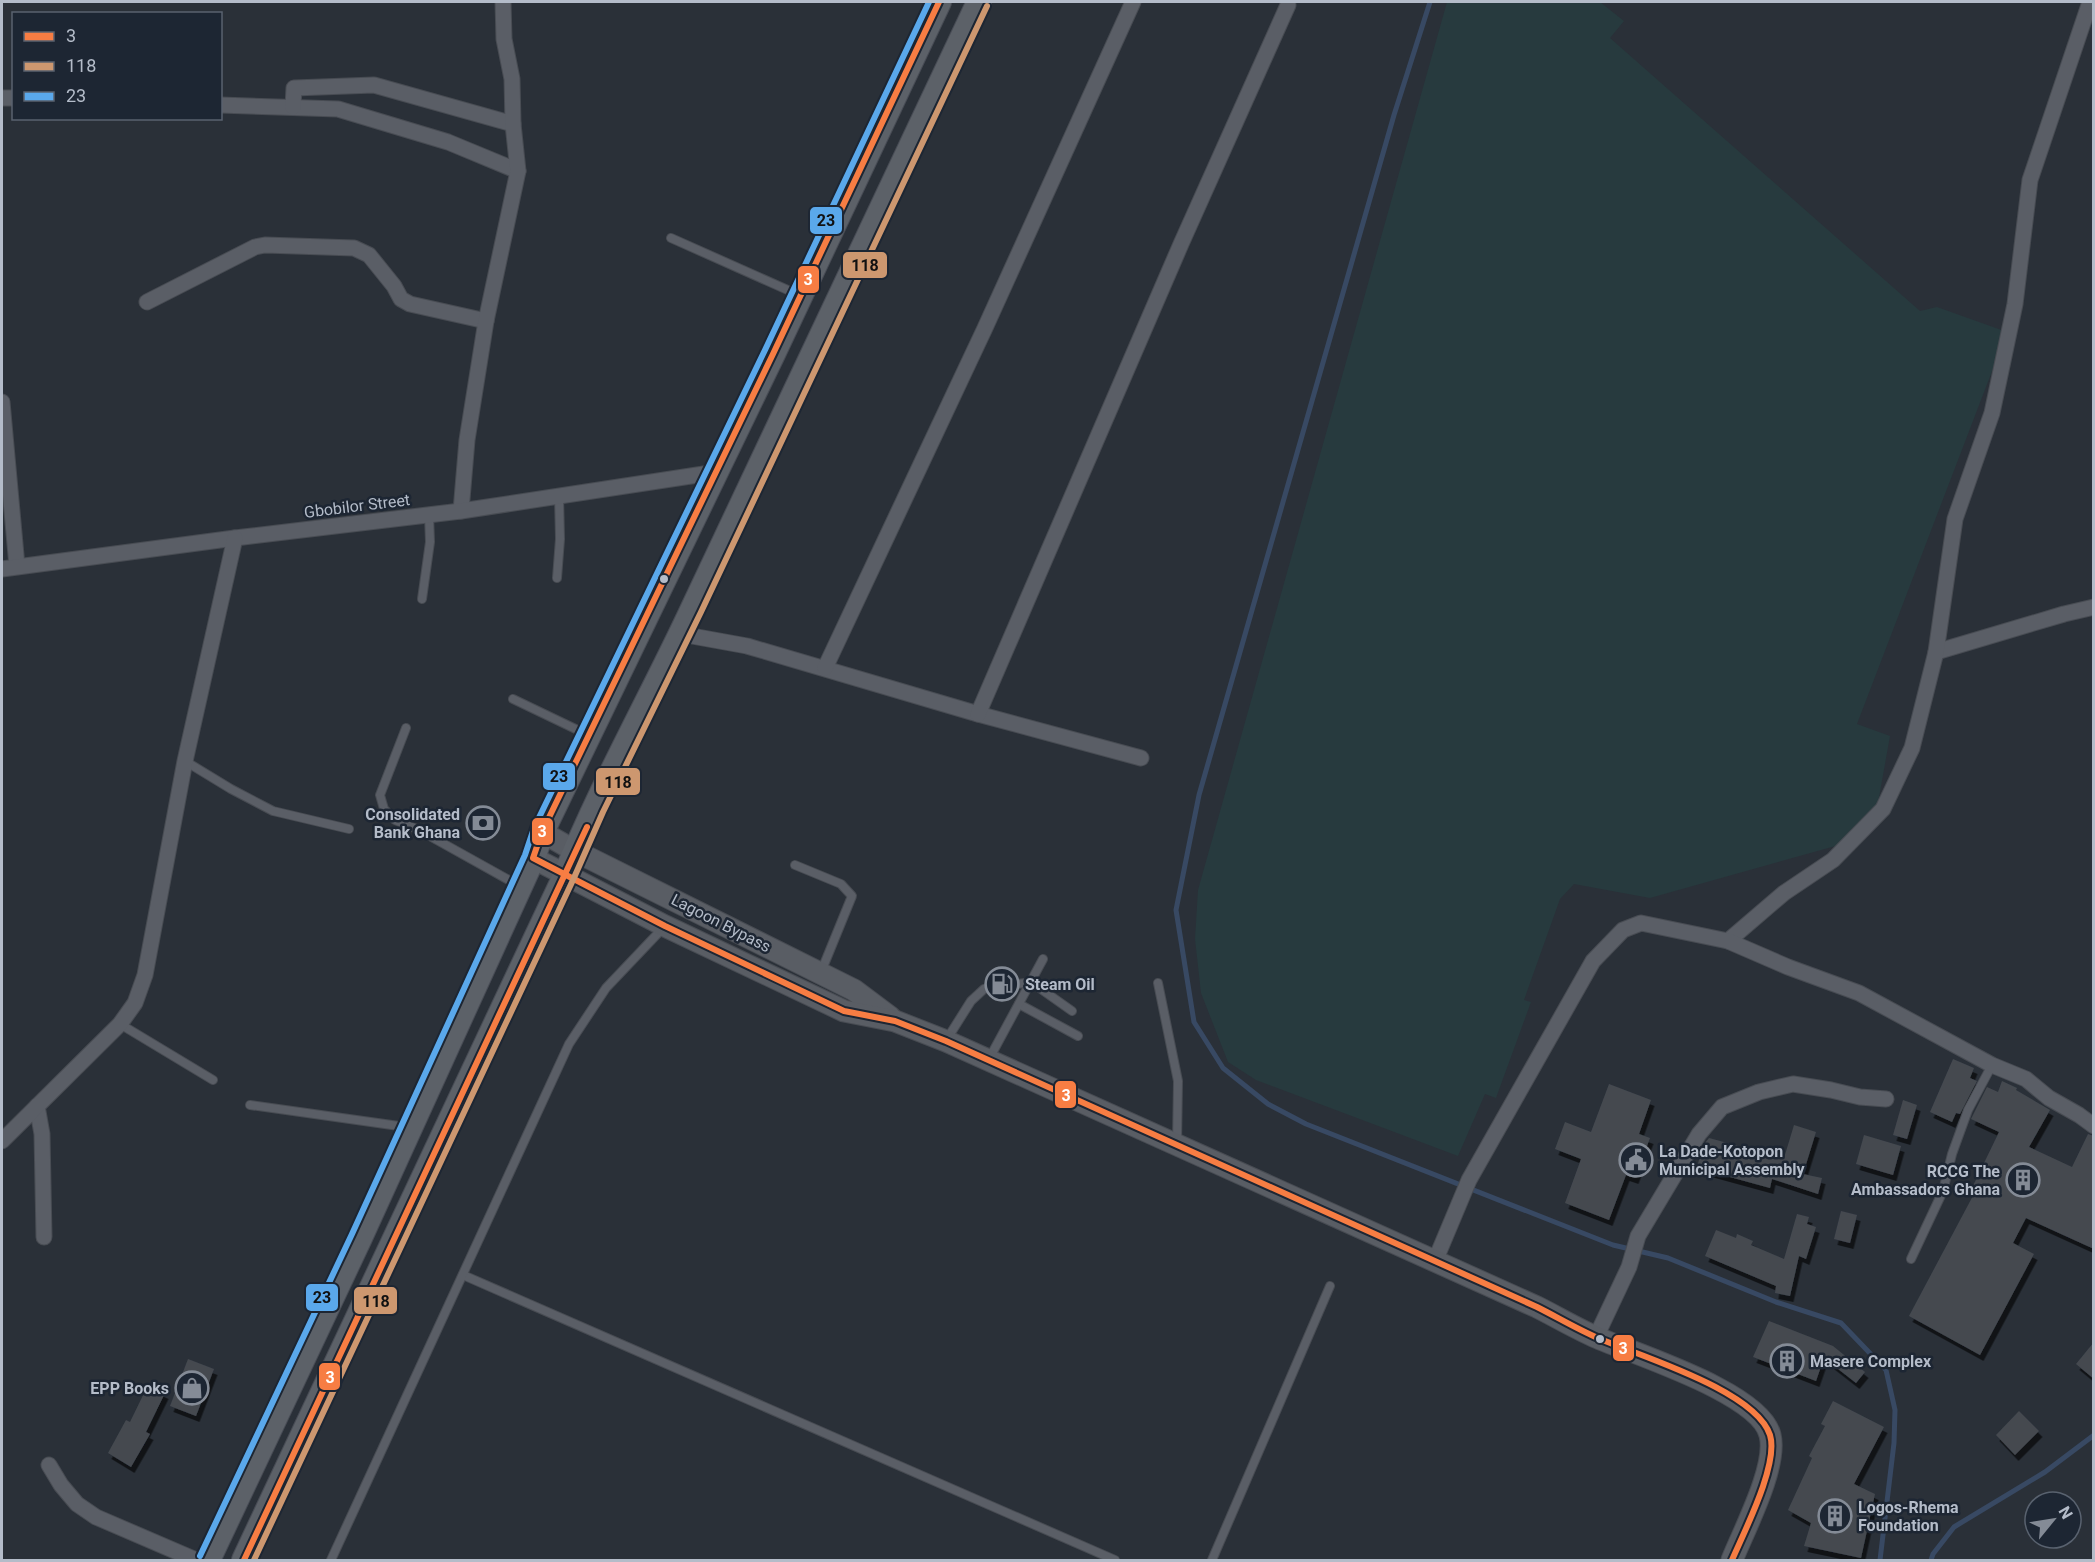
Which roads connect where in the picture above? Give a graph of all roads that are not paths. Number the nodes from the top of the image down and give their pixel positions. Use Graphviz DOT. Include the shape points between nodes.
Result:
graph roads {
  1 [pos="502,2"];
  2 [pos="939,2"];
  3 [pos="979,2"];
  4 [pos="1133,2"];
  5 [pos="2090,2"];
  6 [pos="1288,5"];
  7 [pos="222,105"];
  8 [pos="292,107"];
  9 [pos="513,124"];
  10 [pos="518,171"];
  11 [pos="671,238"];
  12 [pos="800,296"];
  13 [pos="147,302"];
  14 [pos="486,321"];
  15 [pos="2,402"];
  16 [pos="717,472"];
  17 [pos="559,496"];
  18 [pos="461,512"];
  19 [pos="429,515"];
  20 [pos="235,538"];
  21 [pos="9,567"];
  22 [pos="557,578"];
  23 [pos="422,599"];
  24 [pos="2094,607"];
  25 [pos="681,634"];
  26 [pos="1936,652"];
  27 [pos="825,668"];
  28 [pos="513,699"];
  29 [pos="978,714"];
  30 [pos="406,728"];
  31 [pos="590,736"];
  32 [pos="1141,758"];
  33 [pos="185,761"];
  34 [pos="350,829"];
  35 [pos="542,832"];
  36 [pos="575,851"];
  37 [pos="533,858"];
  38 [pos="795,865"];
  39 [pos="565,876"];
  40 [pos="520,886"];
  41 [pos="665,926"];
  42 [pos="1728,941"];
  43 [pos="1043,959"];
  44 [pos="820,973"];
  45 [pos="1031,982"];
  46 [pos="1158,983"];
  47 [pos="1019,1004"];
  48 [pos="1072,1011"];
  49 [pos="896,1020"];
  50 [pos="120,1024"];
  51 [pos="1078,1036"];
  52 [pos="946,1041"];
  53 [pos="988,1060"];
  54 [pos="1992,1065"];
  55 [pos="213,1080"];
  56 [pos="1886,1100"];
  57 [pos="250,1105"];
  58 [pos="37,1106"];
  59 [pos="2094,1126"];
  60 [pos="410,1127"];
  61 [pos="2,1141"];
  62 [pos="1177,1145"];
  63 [pos="44,1237"];
  64 [pos="1911,1259"];
  65 [pos="1435,1261"];
  66 [pos="463,1275"];
  67 [pos="1330,1286"];
  68 [pos="1596,1337"];
  69 [pos="49,1465"];
  70 [pos="196,1560"];
  71 [pos="208,1560"];
  72 [pos="244,1560"];
  73 [pos="331,1560"];
  74 [pos="1115,1560"];
  75 [pos="1212,1560"];
  76 [pos="1732,1560"];
  1 -- 9 [label="street" via="512,79"];
  2 -- 12 [label="main road"];
  3 -- 25 [label="main road"];
  4 -- 27 [label="street"];
  5 -- 26 [label="street" via="2030,180 2015,304 1992,413 1955,519"];
  6 -- 29 [label="street"];
  7 -- 8 [label="street"];
  8 -- 9 [label="street" via="294,88 374,85"];
  8 -- 10 [label="street" via="338,109 448,142"];
  9 -- 10 [label="street"];
  10 -- 14 [label="street"];
  11 -- 12 [label="lane"];
  12 -- 16 [label="main road"];
  13 -- 14 [label="street" via="265,245 354,248 369,255 401,298 410,304"];
  14 -- 18 [label="street" via="467,440"];
  15 -- 21 [label="street"];
  16 -- 17 [label="street, Gbobilor Street"];
  16 -- 31 [label="main road"];
  17 -- 18 [label="street, Gbobilor Street"];
  17 -- 22 [label="lane"];
  18 -- 19 [label="street, Gbobilor Street"];
  19 -- 20 [label="street, Gbobilor Street"];
  19 -- 23 [label="lane" via="430,542"];
  20 -- 21 [label="street, Gbobilor Street"];
  20 -- 33 [label="street"];
  24 -- 26 [label="street"];
  25 -- 27 [label="street" via="747,646"];
  25 -- 36 [label="main road"];
  26 -- 42 [label="street" via="1912,748 1883,808 1833,860 1784,893"];
  27 -- 29 [label="street"];
  28 -- 31 [label="lane"];
  29 -- 32 [label="street"];
  30 -- 40 [label="lane" via="380,795 384,809 395,820"];
  31 -- 35 [label="main road"];
  33 -- 34 [label="lane" via="273,811"];
  33 -- 50 [label="street" via="145,975 135,1003"];
  35 -- 36 [label="street, Lagoon Bypass"];
  35 -- 37 [label="main road"];
  36 -- 39 [label="main road"];
  36 -- 44 [label="street, Lagoon Bypass"];
  37 -- 39 [label="street, Lagoon Bypass"];
  37 -- 40 [label="main road"];
  38 -- 44 [label="lane" via="842,884 852,896"];
  39 -- 41 [label="street, Lagoon Bypass"];
  39 -- 72 [label="main road"];
  40 -- 60 [label="main road"];
  41 -- 49 [label="street, Lagoon Bypass" via="844,1011"];
  41 -- 66 [label="lane" via="606,987 570,1044"];
  42 -- 54 [label="street" via="1859,993"];
  42 -- 65 [label="street" via="1641,923 1623,930 1593,961 1469,1180"];
  43 -- 45 [label="lane"];
  44 -- 49 [label="street, Lagoon Bypass" via="854,990"];
  45 -- 47 [label="lane"];
  45 -- 48 [label="lane"];
  45 -- 52 [label="lane" via="984,989 970,1000"];
  46 -- 62 [label="lane" via="1178,1081"];
  47 -- 51 [label="lane"];
  47 -- 53 [label="lane"];
  49 -- 52 [label="street, Lagoon Bypass"];
  50 -- 55 [label="lane"];
  50 -- 58 [label="street"];
  52 -- 53 [label="street, Lagoon Bypass"];
  53 -- 62 [label="street, Lagoon Bypass"];
  54 -- 59 [label="street" via="2026,1079"];
  54 -- 64 [label="lane" via="1968,1110 1943,1191"];
  56 -- 68 [label="street" via="1792,1084 1722,1107 1699,1134 1638,1236 1629,1267"];
  57 -- 60 [label="lane"];
  58 -- 61 [label="street"];
  58 -- 63 [label="street" via="42,1134"];
  60 -- 71 [label="main road"];
  62 -- 65 [label="street, Lagoon Bypass"];
  65 -- 68 [label="street, Lagoon Bypass"];
  66 -- 73 [label="lane"];
  66 -- 74 [label="lane"];
  67 -- 75 [label="lane"];
  68 -- 76 [label="street, Lagoon Bypass" via="1713,1386 1737,1398 1760,1417 1770,1434 1769,1469"];
  69 -- 70 [label="street" via="77,1504 96,1517"];
}
